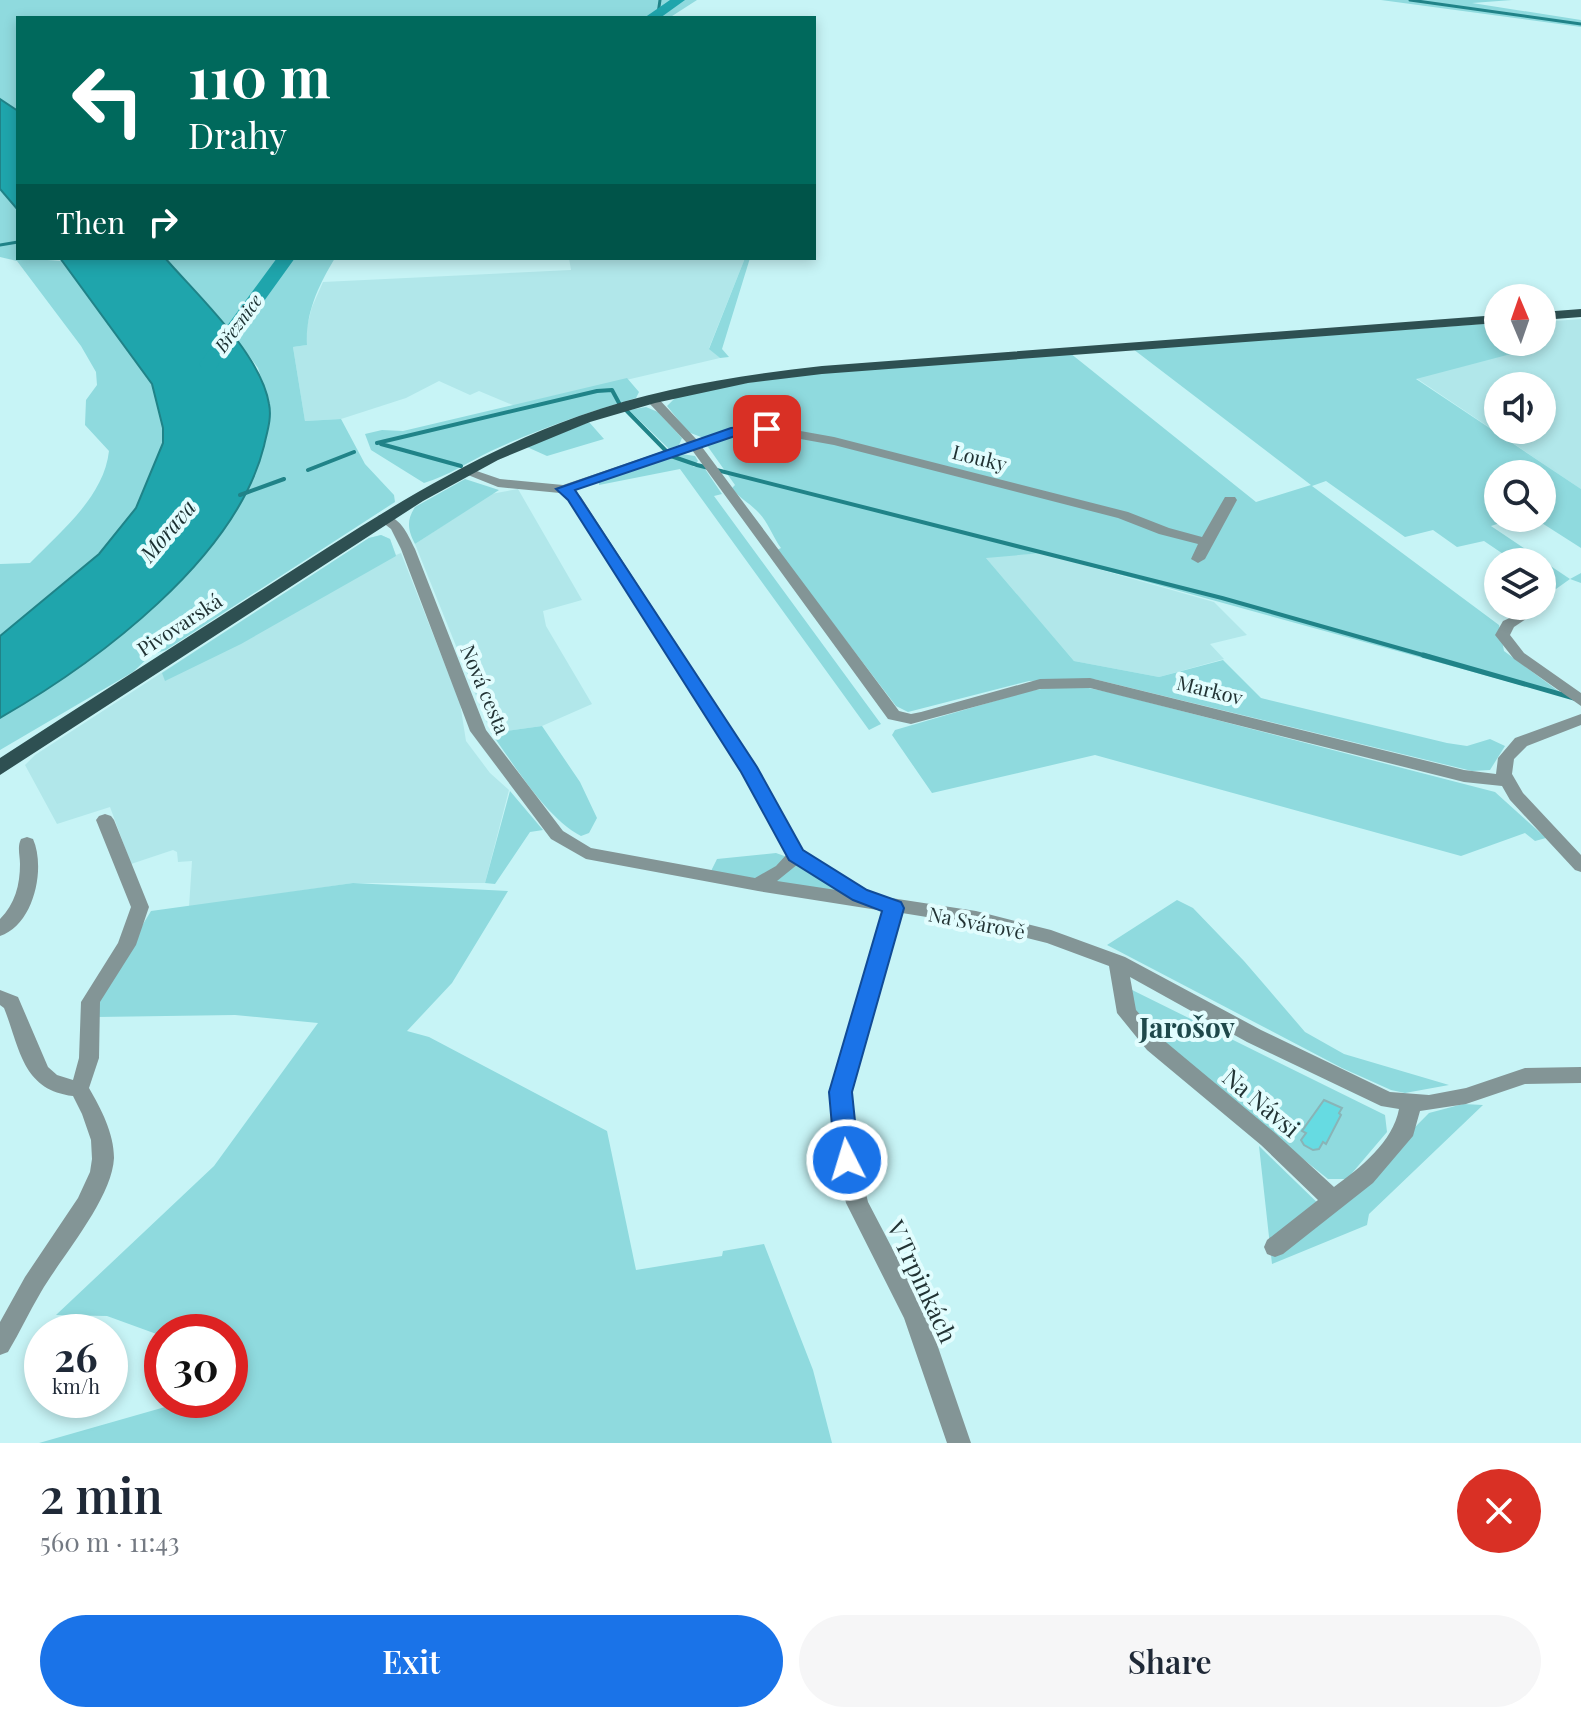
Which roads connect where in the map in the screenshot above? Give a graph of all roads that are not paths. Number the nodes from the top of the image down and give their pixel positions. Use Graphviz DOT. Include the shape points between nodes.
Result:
graph roads {
  1 [pos="1581,313"];
  2 [pos="1556,315"];
  3 [pos="1484,320"];
  4 [pos="652,399"];
  5 [pos="694,444"];
  6 [pos="465,471"];
  7 [pos="564,489"];
  8 [pos="1230,500"];
  9 [pos="384,518"];
  10 [pos="1206,542"];
  11 [pos="1198,559"];
  12 [pos="1516,620"];
  13 [pos="1577,698"];
  14 [pos="1581,719"];
  15 [pos="0,768"];
  16 [pos="1506,781"];
  17 [pos="105,820"];
  18 [pos="27,843"];
  19 [pos="586,853"];
  20 [pos="796,855"];
  21 [pos="1581,866"];
  22 [pos="758,885"];
  23 [pos="894,908"];
  24 [pos="0,929"];
  25 [pos="1118,962"];
  26 [pos="0,997"];
  27 [pos="1581,1075"];
  28 [pos="79,1089"];
  29 [pos="1411,1102"];
  30 [pos="1333,1200"];
  31 [pos="1275,1247"];
  32 [pos="0,1344"];
  33 [pos="959,1443"];
  1 -- 2 [label="main road"];
  3 -- 4 [label="main road, Pivovarská" via="844,367 734,381"];
  4 -- 5 [label="street"];
  4 -- 6 [label="main road, Pivovarská" via="556,430"];
  5 -- 7 [label="street, Louky"];
  5 -- 10 [label="street, Louky" via="753,429 834,441 1123,515"];
  5 -- 16 [label="street, Markov" via="890,711 903,719 1040,684 1090,683 1464,776"];
  6 -- 7 [label="street, Louky" via="498,483"];
  6 -- 9 [label="main road, Pivovarská"];
  7 -- 20 [label="street" via="750,771"];
  8 -- 10 [label="street"];
  9 -- 15 [label="main road, Pivovarská"];
  9 -- 19 [label="street, Nová cesta" via="394,523 404,541 478,731 557,835"];
  10 -- 11 [label="street"];
  12 -- 13 [label="street" via="1502,635 1519,656"];
  14 -- 16 [label="street" via="1515,747 1506,758"];
  16 -- 21 [label="street"];
  17 -- 28 [label="street" via="140,907 139,918 90,1002 90,1063"];
  18 -- 24 [label="street" via="28,887 15,917"];
  19 -- 22 [label="street, Na Svárově"];
  20 -- 22 [label="street"];
  20 -- 23 [label="street" via="860,895"];
  22 -- 23 [label="street, Na Svárově"];
  23 -- 25 [label="street, Na Svárově" via="991,922"];
  23 -- 33 [label="street, V Trpinkách" via="840,1092 847,1160 857,1203 915,1315"];
  25 -- 29 [label="street, Na Svárově" via="1349,1084 1388,1100"];
  25 -- 30 [label="street, Na Návsi" via="1127,1013 1154,1044"];
  26 -- 28 [label="street" via="11,1002 38,1072 52,1085"];
  27 -- 29 [label="street" via="1525,1076 1466,1096"];
  28 -- 32 [label="street" via="99,1131 101,1168"];
  29 -- 30 [label="street" via="1406,1130 1365,1176"];
  30 -- 31 [label="street"];
}
